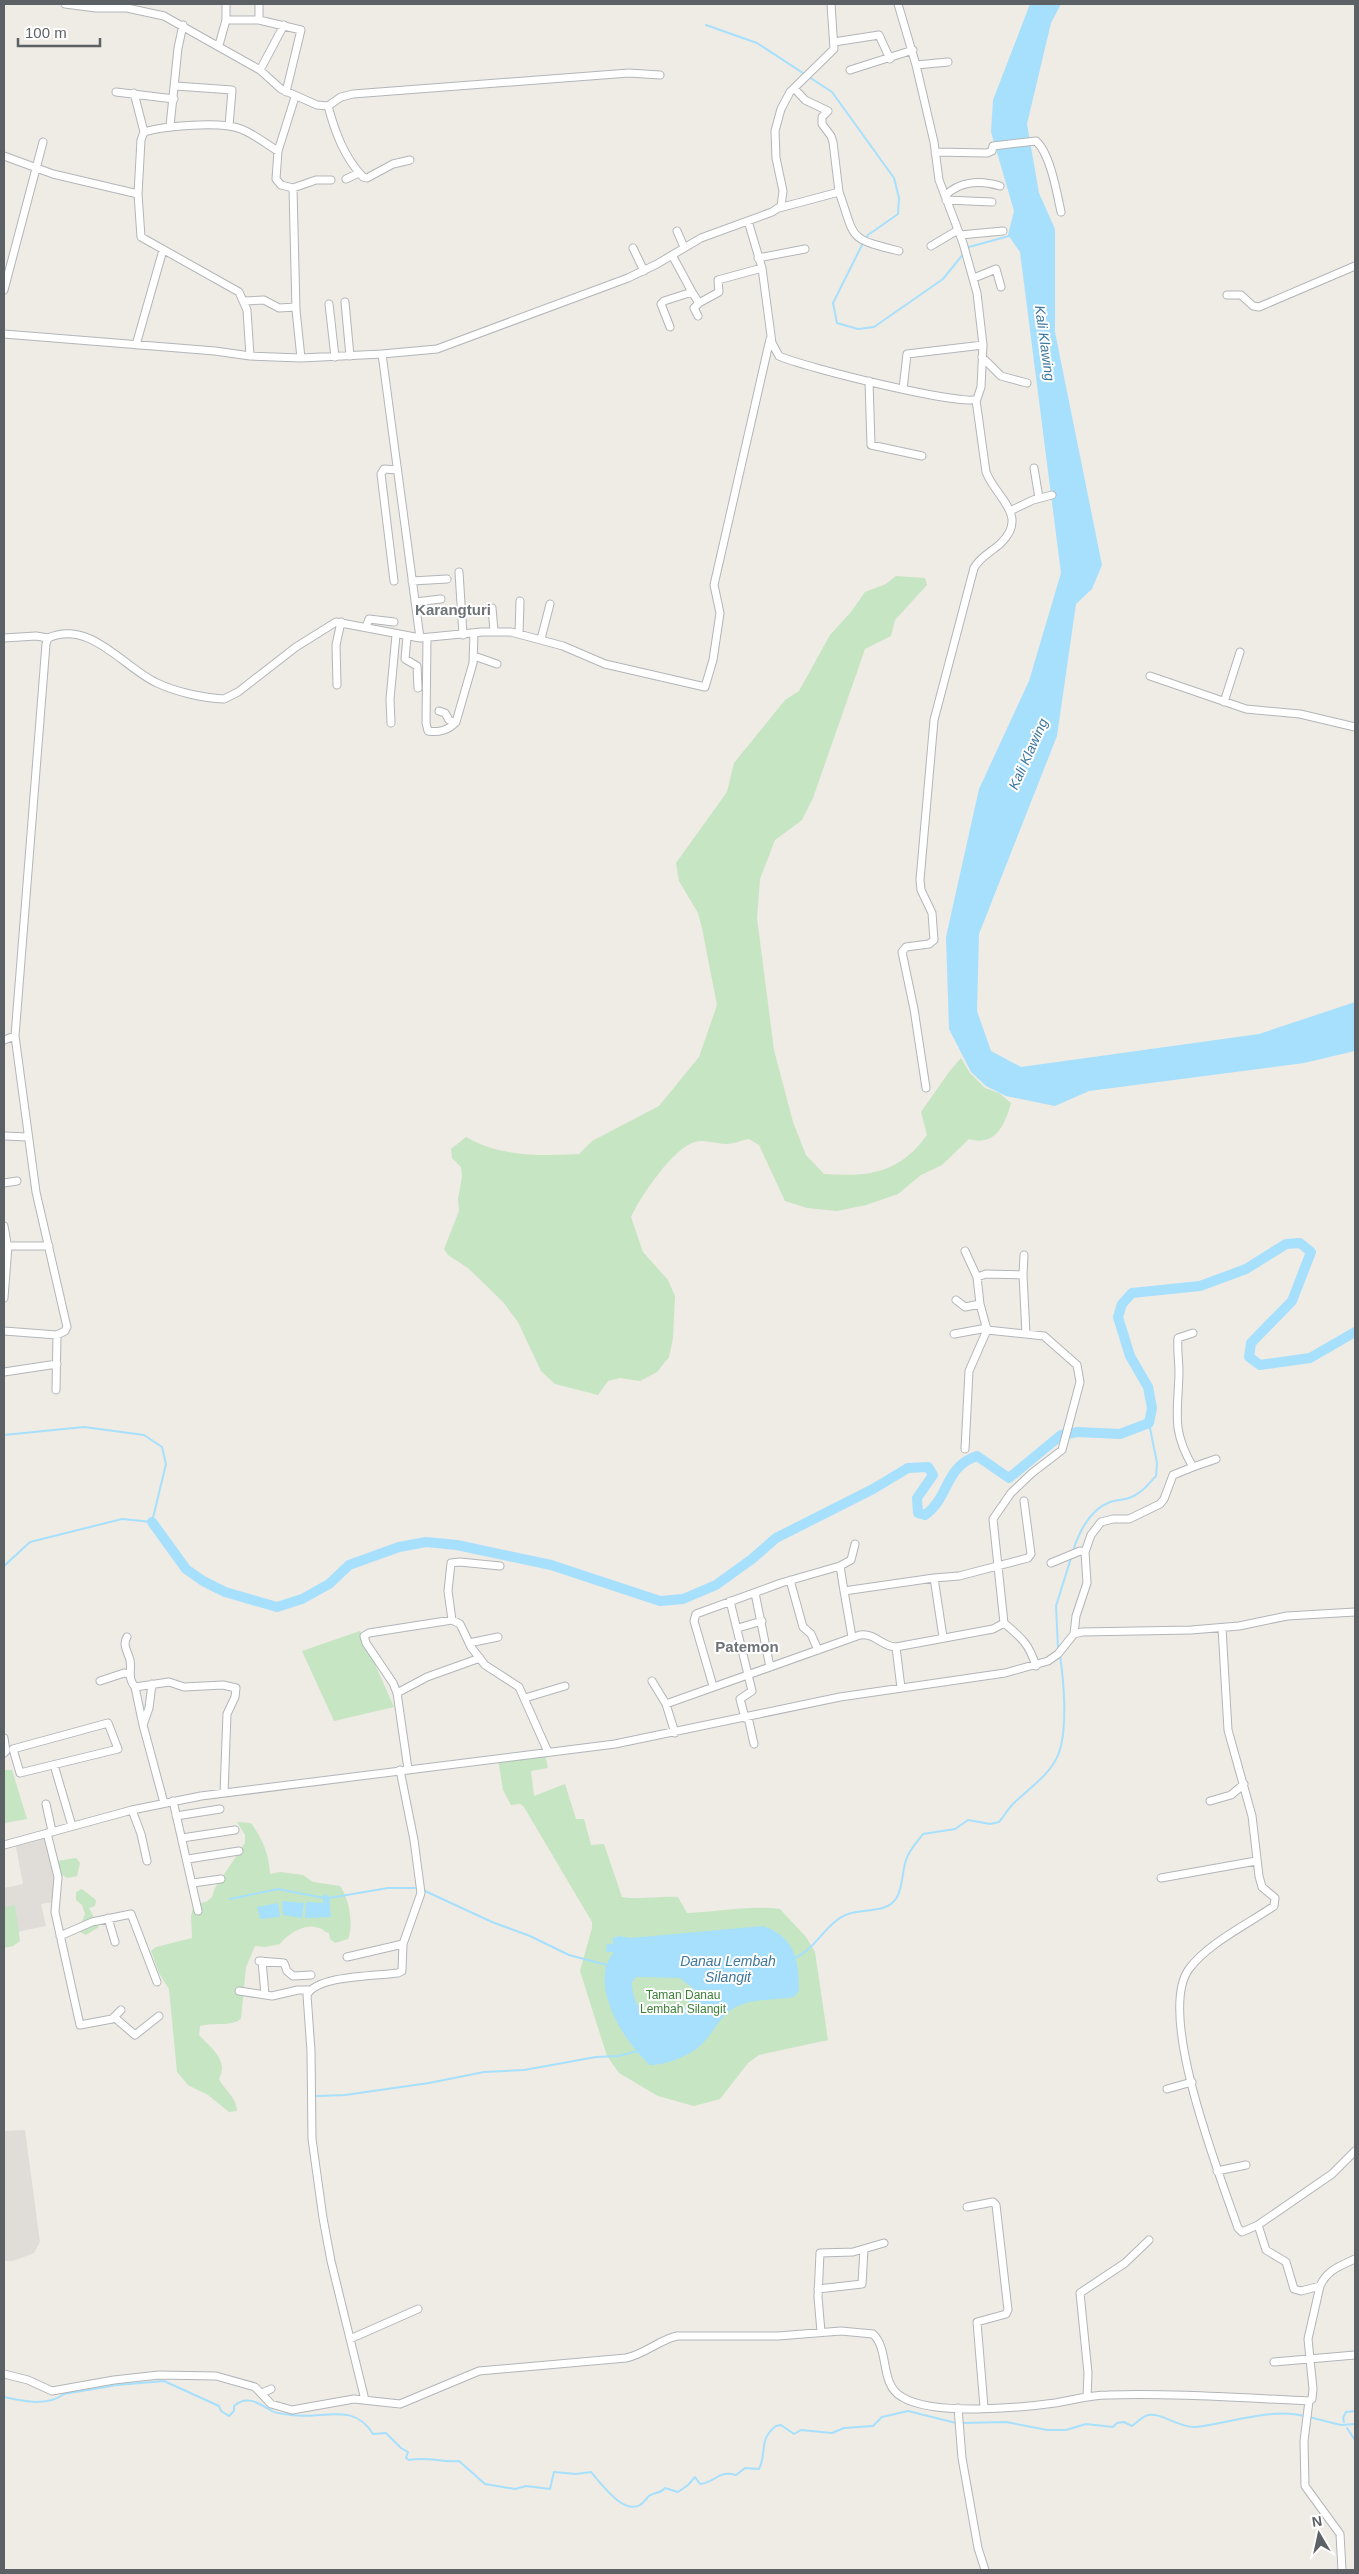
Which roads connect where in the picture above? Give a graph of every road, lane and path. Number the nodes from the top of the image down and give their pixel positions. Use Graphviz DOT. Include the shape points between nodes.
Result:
graph roads {
  1 [pos="65,4"];
  2 [pos="226,4"];
  3 [pos="259,4"];
  4 [pos="831,4"];
  5 [pos="898,4"];
  6 [pos="128,6"];
  7 [pos="226,20"];
  8 [pos="260,20"];
  9 [pos="183,25"];
  10 [pos="284,25"];
  11 [pos="834,42"];
  12 [pos="219,46"];
  13 [pos="913,50"];
  14 [pos="890,59"];
  15 [pos="948,62"];
  16 [pos="916,65"];
  17 [pos="260,70"];
  18 [pos="850,70"];
  19 [pos="660,75"];
  20 [pos="176,86"];
  21 [pos="794,88"];
  22 [pos="116,92"];
  23 [pos="286,92"];
  24 [pos="134,93"];
  25 [pos="295,97"];
  26 [pos="174,99"];
  27 [pos="328,106"];
  28 [pos="170,126"];
  29 [pos="229,126"];
  30 [pos="144,132"];
  31 [pos="43,142"];
  32 [pos="278,150"];
  33 [pos="935,152"];
  34 [pos="4,156"];
  35 [pos="410,160"];
  36 [pos="36,169"];
  37 [pos="359,173"];
  38 [pos="346,179"];
  39 [pos="331,180"];
  40 [pos="1000,186"];
  41 [pos="293,188"];
  42 [pos="839,192"];
  43 [pos="138,194"];
  44 [pos="945,198"];
  45 [pos="992,202"];
  46 [pos="778,208"];
  47 [pos="1061,212"];
  48 [pos="748,221"];
  49 [pos="678,231"];
  50 [pos="1003,231"];
  51 [pos="959,232"];
  52 [pos="931,246"];
  53 [pos="684,247"];
  54 [pos="633,248"];
  55 [pos="805,249"];
  56 [pos="163,250"];
  57 [pos="899,251"];
  58 [pos="672,255"];
  59 [pos="758,258"];
  60 [pos="1355,266"];
  61 [pos="762,268"];
  62 [pos="644,271"];
  63 [pos="974,278"];
  64 [pos="1001,287"];
  65 [pos="4,290"];
  66 [pos="692,292"];
  67 [pos="1227,295"];
  68 [pos="244,301"];
  69 [pos="345,302"];
  70 [pos="700,302"];
  71 [pos="329,304"];
  72 [pos="296,307"];
  73 [pos="698,316"];
  74 [pos="670,327"];
  75 [pos="4,334"];
  76 [pos="770,336"];
  77 [pos="136,345"];
  78 [pos="983,345"];
  79 [pos="382,354"];
  80 [pos="250,356"];
  81 [pos="350,356"];
  82 [pos="335,357"];
  83 [pos="982,357"];
  84 [pos="301,358"];
  85 [pos="868,381"];
  86 [pos="1027,383"];
  87 [pos="903,389"];
  88 [pos="976,400"];
  89 [pos="922,456"];
  90 [pos="1034,468"];
  91 [pos="397,470"];
  92 [pos="1052,495"];
  93 [pos="1039,498"];
  94 [pos="1010,511"];
  95 [pos="459,572"];
  96 [pos="447,579"];
  97 [pos="394,581"];
  98 [pos="412,581"];
  99 [pos="441,599"];
  100 [pos="520,601"];
  101 [pos="415,602"];
  102 [pos="550,604"];
  103 [pos="492,608"];
  104 [pos="341,622"];
  105 [pos="394,622"];
  106 [pos="366,627"];
  107 [pos="494,631"];
  108 [pos="474,633"];
  109 [pos="463,634"];
  110 [pos="519,634"];
  111 [pos="396,635"];
  112 [pos="407,637"];
  113 [pos="4,638"];
  114 [pos="48,638"];
  115 [pos="424,638"];
  116 [pos="542,639"];
  117 [pos="1240,652"];
  118 [pos="474,656"];
  119 [pos="497,664"];
  120 [pos="1150,676"];
  121 [pos="337,685"];
  122 [pos="418,688"];
  123 [pos="1224,702"];
  124 [pos="438,711"];
  125 [pos="456,722"];
  126 [pos="391,723"];
  127 [pos="1355,727"];
  128 [pos="15,1036"];
  129 [pos="4,1040"];
  130 [pos="926,1088"];
  131 [pos="4,1136"];
  132 [pos="28,1137"];
  133 [pos="17,1181"];
  134 [pos="4,1182"];
  135 [pos="4,1226"];
  136 [pos="6,1244"];
  137 [pos="49,1246"];
  138 [pos="965,1252"];
  139 [pos="1024,1255"];
  140 [pos="1023,1275"];
  141 [pos="977,1277"];
  142 [pos="4,1298"];
  143 [pos="956,1300"];
  144 [pos="980,1304"];
  145 [pos="987,1329"];
  146 [pos="4,1332"];
  147 [pos="1193,1333"];
  148 [pos="57,1334"];
  149 [pos="954,1334"];
  150 [pos="1026,1334"];
  151 [pos="57,1364"];
  152 [pos="4,1372"];
  153 [pos="56,1390"];
  154 [pos="965,1449"];
  155 [pos="1216,1459"];
  156 [pos="1193,1467"];
  157 [pos="1024,1501"];
  158 [pos="854,1544"];
  159 [pos="1085,1552"];
  160 [pos="1051,1563"];
  161 [pos="500,1566"];
  162 [pos="840,1566"];
  163 [pos="998,1567"];
  164 [pos="934,1578"];
  165 [pos="790,1580"];
  166 [pos="844,1591"];
  167 [pos="755,1593"];
  168 [pos="730,1601"];
  169 [pos="1355,1612"];
  170 [pos="452,1620"];
  171 [pos="762,1621"];
  172 [pos="1004,1623"];
  173 [pos="738,1628"];
  174 [pos="1222,1628"];
  175 [pos="1074,1634"];
  176 [pos="127,1637"];
  177 [pos="498,1637"];
  178 [pos="852,1637"];
  179 [pos="943,1638"];
  180 [pos="469,1643"];
  181 [pos="896,1647"];
  182 [pos="818,1650"];
  183 [pos="480,1658"];
  184 [pos="1036,1666"];
  185 [pos="770,1667"];
  186 [pos="129,1674"];
  187 [pos="748,1675"];
  188 [pos="100,1681"];
  189 [pos="652,1681"];
  190 [pos="152,1684"];
  191 [pos="565,1686"];
  192 [pos="713,1686"];
  193 [pos="135,1687"];
  194 [pos="902,1688"];
  195 [pos="397,1693"];
  196 [pos="526,1698"];
  197 [pos="666,1704"];
  198 [pos="746,1718"];
  199 [pos="143,1725"];
  200 [pos="675,1733"];
  201 [pos="4,1738"];
  202 [pos="754,1744"];
  203 [pos="548,1752"];
  204 [pos="4,1753"];
  205 [pos="54,1765"];
  206 [pos="404,1770"];
  207 [pos="1244,1784"];
  208 [pos="224,1793"];
  209 [pos="173,1801"];
  210 [pos="1210,1801"];
  211 [pos="164,1803"];
  212 [pos="46,1804"];
  213 [pos="220,1809"];
  214 [pos="132,1810"];
  215 [pos="176,1816"];
  216 [pos="72,1826"];
  217 [pos="235,1830"];
  218 [pos="50,1832"];
  219 [pos="182,1838"];
  220 [pos="4,1845"];
  221 [pos="239,1851"];
  222 [pos="188,1859"];
  223 [pos="147,1861"];
  224 [pos="1256,1861"];
  225 [pos="1161,1878"];
  226 [pos="221,1879"];
  227 [pos="193,1882"];
  228 [pos="198,1911"];
  229 [pos="108,1918"];
  230 [pos="60,1936"];
  231 [pos="115,1942"];
  232 [pos="403,1944"];
  233 [pos="347,1957"];
  234 [pos="294,1976"];
  235 [pos="311,1976"];
  236 [pos="157,1982"];
  237 [pos="240,1990"];
  238 [pos="310,1990"];
  239 [pos="295,1991"];
  240 [pos="265,1995"];
  241 [pos="121,2010"];
  242 [pos="159,2016"];
  243 [pos="114,2017"];
  244 [pos="1192,2082"];
  245 [pos="1167,2089"];
  246 [pos="1355,2151"];
  247 [pos="1246,2165"];
  248 [pos="1217,2171"];
  249 [pos="967,2207"];
  250 [pos="1258,2225"];
  251 [pos="1149,2240"];
  252 [pos="884,2243"];
  253 [pos="864,2248"];
  254 [pos="1355,2259"];
  255 [pos="1320,2286"];
  256 [pos="818,2289"];
  257 [pos="418,2309"];
  258 [pos="821,2332"];
  259 [pos="350,2339"];
  260 [pos="1355,2355"];
  261 [pos="1310,2359"];
  262 [pos="1274,2362"];
  263 [pos="4,2374"];
  264 [pos="1087,2397"];
  265 [pos="365,2400"];
  266 [pos="1309,2401"];
  267 [pos="958,2408"];
  268 [pos="984,2408"];
  269 [pos="985,2570"];
  270 [pos="1342,2570"];
  1 -- 6 [label="street" via="96,8"];
  2 -- 7 [label="street"];
  3 -- 8 [label="street"];
  4 -- 11 [label="street"];
  5 -- 13 [label="street"];
  6 -- 9 [label="street"];
  7 -- 8 [label="street"];
  7 -- 12 [label="street"];
  8 -- 10 [label="street"];
  9 -- 12 [label="street"];
  9 -- 20 [label="street"];
  10 -- 17 [label="street"];
  10 -- 23 [label="street" via="302,32"];
  11 -- 14 [label="street" via="879,34"];
  11 -- 21 [label="street" via="833,50"];
  12 -- 17 [label="street"];
  13 -- 14 [label="street"];
  13 -- 16 [label="street"];
  14 -- 18 [label="street"];
  15 -- 16 [label="street"];
  16 -- 33 [label="street"];
  17 -- 23 [label="street"];
  19 -- 27 [label="street" via="629,73 353,94"];
  20 -- 26 [label="street"];
  20 -- 29 [label="street" via="232,90"];
  21 -- 42 [label="street" via="805,100 828,111 822,117 822,124 832,136"];
  21 -- 46 [label="street" via="781,109 775,131 783,196 783,203"];
  22 -- 24 [label="street"];
  23 -- 25 [label="street"];
  24 -- 26 [label="street"];
  24 -- 30 [label="street"];
  25 -- 27 [label="street"];
  25 -- 32 [label="street"];
  26 -- 28 [label="street"];
  27 -- 37 [label="street" via="338,139"];
  28 -- 29 [label="street"];
  28 -- 30 [label="street"];
  29 -- 32 [label="street" via="248,132"];
  30 -- 43 [label="street"];
  31 -- 36 [label="street"];
  32 -- 41 [label="street" via="277,182"];
  33 -- 44 [label="street"];
  33 -- 47 [label="street" via="987,153 993,146 1034,141 1048,162"];
  34 -- 36 [label="street"];
  35 -- 37 [label="street" via="367,178"];
  36 -- 43 [label="street"];
  36 -- 65 [label="street"];
  37 -- 38 [label="street"];
  39 -- 41 [label="street" via="313,181"];
  40 -- 44 [label="street" via="986,183 960,185"];
  41 -- 72 [label="street"];
  42 -- 46 [label="street"];
  42 -- 57 [label="street" via="856,237"];
  43 -- 56 [label="street" via="140,235"];
  44 -- 45 [label="street"];
  44 -- 51 [label="street"];
  46 -- 48 [label="street"];
  48 -- 53 [label="street"];
  48 -- 59 [label="street"];
  49 -- 53 [label="street"];
  50 -- 51 [label="street"];
  51 -- 52 [label="street"];
  51 -- 63 [label="street"];
  53 -- 58 [label="street"];
  54 -- 62 [label="street"];
  55 -- 59 [label="street"];
  56 -- 68 [label="street" via="233,288"];
  56 -- 77 [label="street"];
  58 -- 62 [label="street"];
  58 -- 66 [label="street"];
  59 -- 61 [label="street"];
  60 -- 67 [label="street" via="1258,307 1241,295"];
  61 -- 70 [label="street" via="718,280 719,292"];
  61 -- 76 [label="street"];
  62 -- 79 [label="street" via="447,346"];
  63 -- 64 [label="street" via="996,269"];
  63 -- 78 [label="street"];
  66 -- 70 [label="street"];
  66 -- 74 [label="street" via="662,303"];
  68 -- 72 [label="street" via="264,300 279,308"];
  68 -- 80 [label="street"];
  69 -- 81 [label="street"];
  70 -- 73 [label="street" via="694,308"];
  71 -- 82 [label="street"];
  72 -- 84 [label="street"];
  75 -- 77 [label="street"];
  76 -- 85 [label="street" via="774,350 781,357"];
  76 -- 116 [label="street" via="714,585 720,613 705,687 606,664"];
  77 -- 80 [label="street"];
  78 -- 83 [label="street"];
  78 -- 87 [label="street" via="907,354"];
  79 -- 81 [label="street"];
  79 -- 91 [label="street"];
  80 -- 84 [label="street"];
  81 -- 82 [label="street"];
  82 -- 84 [label="street"];
  83 -- 86 [label="street" via="1001,376"];
  83 -- 88 [label="street" via="980,393"];
  85 -- 87 [label="street"];
  85 -- 89 [label="street" via="871,444"];
  87 -- 88 [label="street" via="962,401"];
  88 -- 94 [label="street" via="986,472"];
  90 -- 93 [label="street"];
  91 -- 97 [label="street" via="381,472"];
  91 -- 98 [label="street"];
  92 -- 93 [label="street"];
  93 -- 94 [label="street"];
  94 -- 130 [label="street" via="1012,525 1006,538 974,568 934,720 920,880 932,913 934,940 931,944 902,950"];
  95 -- 109 [label="street"];
  96 -- 98 [label="street"];
  98 -- 101 [label="street"];
  99 -- 101 [label="street"];
  100 -- 110 [label="street"];
  101 -- 115 [label="street"];
  102 -- 116 [label="street"];
  103 -- 107 [label="street"];
  104 -- 106 [label="street"];
  104 -- 114 [label="street" via="330,624 224,699 158,684 122,658 81,636 67,634"];
  104 -- 121 [label="street" via="336,645"];
  105 -- 106 [label="street" via="369,618"];
  106 -- 111 [label="street"];
  107 -- 108 [label="street"];
  107 -- 110 [label="street"];
  108 -- 109 [label="street"];
  108 -- 118 [label="street"];
  109 -- 115 [label="street"];
  110 -- 116 [label="street"];
  111 -- 112 [label="street"];
  111 -- 126 [label="street"];
  112 -- 115 [label="street"];
  112 -- 122 [label="street" via="405,659 417,666"];
  113 -- 114 [label="street"];
  114 -- 128 [label="street" via="37,738"];
  115 -- 125 [label="street" via="428,730 445,730"];
  117 -- 123 [label="street"];
  118 -- 119 [label="street"];
  118 -- 125 [label="street"];
  120 -- 123 [label="street"];
  123 -- 127 [label="street" via="1246,709 1313,716"];
  124 -- 125 [label="street"];
  128 -- 129 [label="street"];
  128 -- 132 [label="street"];
  131 -- 132 [label="street"];
  132 -- 137 [label="street" via="36,1192"];
  133 -- 134 [label="street"];
  135 -- 136 [label="street"];
  136 -- 137 [label="street"];
  136 -- 142 [label="street"];
  137 -- 148 [label="street" via="67,1327"];
  138 -- 141 [label="street"];
  139 -- 140 [label="street"];
  140 -- 141 [label="street" via="986,1274"];
  140 -- 150 [label="street"];
  141 -- 144 [label="street"];
  143 -- 144 [label="street" via="965,1307"];
  144 -- 145 [label="street"];
  145 -- 149 [label="street"];
  145 -- 150 [label="street"];
  145 -- 154 [label="street" via="966,1383"];
  146 -- 148 [label="street"];
  147 -- 156 [label="street" via="1178,1338 1175,1414 1182,1444"];
  148 -- 151 [label="street"];
  150 -- 163 [label="street" via="1047,1338 1077,1365 1080,1382 1062,1450 1011,1493 994,1516"];
  151 -- 152 [label="street"];
  151 -- 153 [label="street"];
  155 -- 156 [label="street"];
  156 -- 159 [label="street" via="1173,1474 1160,1504 1129,1519 1098,1524"];
  157 -- 163 [label="street" via="1030,1556"];
  158 -- 162 [label="street" via="851,1560"];
  159 -- 160 [label="street"];
  159 -- 175 [label="street" via="1087,1583 1076,1616"];
  161 -- 170 [label="street" via="451,1563 448,1591"];
  162 -- 165 [label="street"];
  162 -- 166 [label="street"];
  163 -- 164 [label="street"];
  163 -- 172 [label="street"];
  164 -- 166 [label="street"];
  164 -- 179 [label="street"];
  165 -- 167 [label="street"];
  165 -- 182 [label="street" via="803,1627 811,1634"];
  166 -- 178 [label="street"];
  167 -- 168 [label="street"];
  167 -- 171 [label="street"];
  168 -- 173 [label="street"];
  168 -- 192 [label="street" via="694,1616"];
  169 -- 174 [label="street" via="1287,1616"];
  170 -- 180 [label="street" via="460,1624"];
  170 -- 195 [label="street" via="364,1636"];
  171 -- 173 [label="street"];
  171 -- 185 [label="street"];
  172 -- 179 [label="street" via="993,1629"];
  172 -- 184 [label="street" via="1025,1640"];
  173 -- 187 [label="street"];
  174 -- 175 [label="street"];
  174 -- 207 [label="street" via="1226,1719"];
  175 -- 184 [label="street" via="1054,1658"];
  176 -- 186 [label="street" via="124,1643 130,1661"];
  177 -- 180 [label="street"];
  178 -- 181 [label="street" via="872,1635 886,1646"];
  178 -- 182 [label="street"];
  179 -- 181 [label="street"];
  180 -- 183 [label="street"];
  181 -- 194 [label="street"];
  182 -- 185 [label="street"];
  183 -- 195 [label="street" via="420,1680"];
  183 -- 196 [label="street" via="519,1687"];
  184 -- 194 [label="street"];
  185 -- 187 [label="street"];
  186 -- 188 [label="street"];
  186 -- 193 [label="street"];
  187 -- 192 [label="street"];
  187 -- 198 [label="street" via="752,1691 740,1699"];
  189 -- 197 [label="street"];
  190 -- 193 [label="street"];
  190 -- 199 [label="street"];
  190 -- 208 [label="street" via="169,1682 184,1686 224,1685 236,1688 226,1714"];
  191 -- 196 [label="street"];
  192 -- 197 [label="street"];
  193 -- 199 [label="street"];
  194 -- 198 [label="street" via="840,1697"];
  195 -- 206 [label="street"];
  196 -- 203 [label="street"];
  197 -- 200 [label="street"];
  198 -- 200 [label="street"];
  198 -- 202 [label="street"];
  199 -- 211 [label="street"];
  200 -- 203 [label="street"];
  201 -- 204 [label="street"];
  203 -- 206 [label="street"];
  205 -- 205 [label="street" via="118,1749 108,1723 12,1749 20,1772"];
  205 -- 216 [label="street"];
  206 -- 208 [label="street"];
  206 -- 232 [label="street" via="421,1893"];
  207 -- 210 [label="street" via="1231,1796"];
  207 -- 224 [label="street" via="1252,1816"];
  208 -- 209 [label="street"];
  209 -- 211 [label="street"];
  209 -- 215 [label="street"];
  211 -- 214 [label="street"];
  212 -- 218 [label="street"];
  213 -- 215 [label="street"];
  214 -- 216 [label="street"];
  214 -- 223 [label="street"];
  215 -- 219 [label="street"];
  216 -- 218 [label="street"];
  217 -- 219 [label="street"];
  218 -- 220 [label="street"];
  218 -- 230 [label="street" via="58,1877 55,1912"];
  219 -- 222 [label="street"];
  221 -- 222 [label="street"];
  222 -- 227 [label="street"];
  224 -- 225 [label="street"];
  224 -- 244 [label="street" via="1262,1886 1275,1898 1274,1906 1206,1951 1189,1969 1179,1991 1180,2036"];
  226 -- 227 [label="street"];
  227 -- 228 [label="street"];
  229 -- 230 [label="street"];
  229 -- 231 [label="street"];
  229 -- 236 [label="street" via="131,1914"];
  230 -- 243 [label="street" via="80,2025"];
  232 -- 233 [label="street"];
  232 -- 238 [label="street" via="401,1973 333,1981"];
  234 -- 235 [label="street"];
  234 -- 239 [label="street"];
  234 -- 240 [label="street" via="284,1963 260,1961"];
  237 -- 240 [label="street"];
  238 -- 239 [label="street"];
  238 -- 259 [label="street" via="307,1995 312,2139 329,2252"];
  239 -- 240 [label="street"];
  241 -- 243 [label="street"];
  242 -- 243 [label="street" via="135,2035"];
  244 -- 245 [label="street"];
  244 -- 248 [label="street"];
  246 -- 250 [label="street" via="1332,2174"];
  247 -- 248 [label="street"];
  248 -- 250 [label="street" via="1240,2230 1246,2232"];
  249 -- 268 [label="street" via="993,2202 996,2205 1008,2310 1006,2314 982,2320 976,2325"];
  250 -- 255 [label="street" via="1266,2250 1286,2262 1294,2289 1301,2291"];
  251 -- 264 [label="street" via="1125,2263 1080,2293 1088,2373"];
  252 -- 253 [label="street"];
  253 -- 256 [label="street" via="862,2284"];
  253 -- 256 [label="street" via="853,2252 820,2253"];
  254 -- 255 [label="street" via="1332,2270"];
  255 -- 261 [label="street" via="1309,2331"];
  256 -- 258 [label="street"];
  257 -- 259 [label="street"];
  258 -- 265 [label="street" via="768,2336 677,2336 637,2356 487,2370 400,2404"];
  258 -- 267 [label="street" via="873,2334 879,2342 894,2392 931,2407"];
  259 -- 265 [label="street"];
  260 -- 261 [label="street"];
  261 -- 262 [label="street"];
  261 -- 266 [label="street" via="1313,2389"];
  263 -- 265 [label="street" via="52,2391 159,2375 226,2378 266,2391 271,2404 292,2410 343,2400"];
  264 -- 266 [label="street"];
  264 -- 268 [label="street"];
  266 -- 270 [label="street" via="1304,2442 1305,2486 1340,2534"];
  267 -- 268 [label="street"];
  267 -- 269 [label="street" via="964,2464 978,2548"];
}
